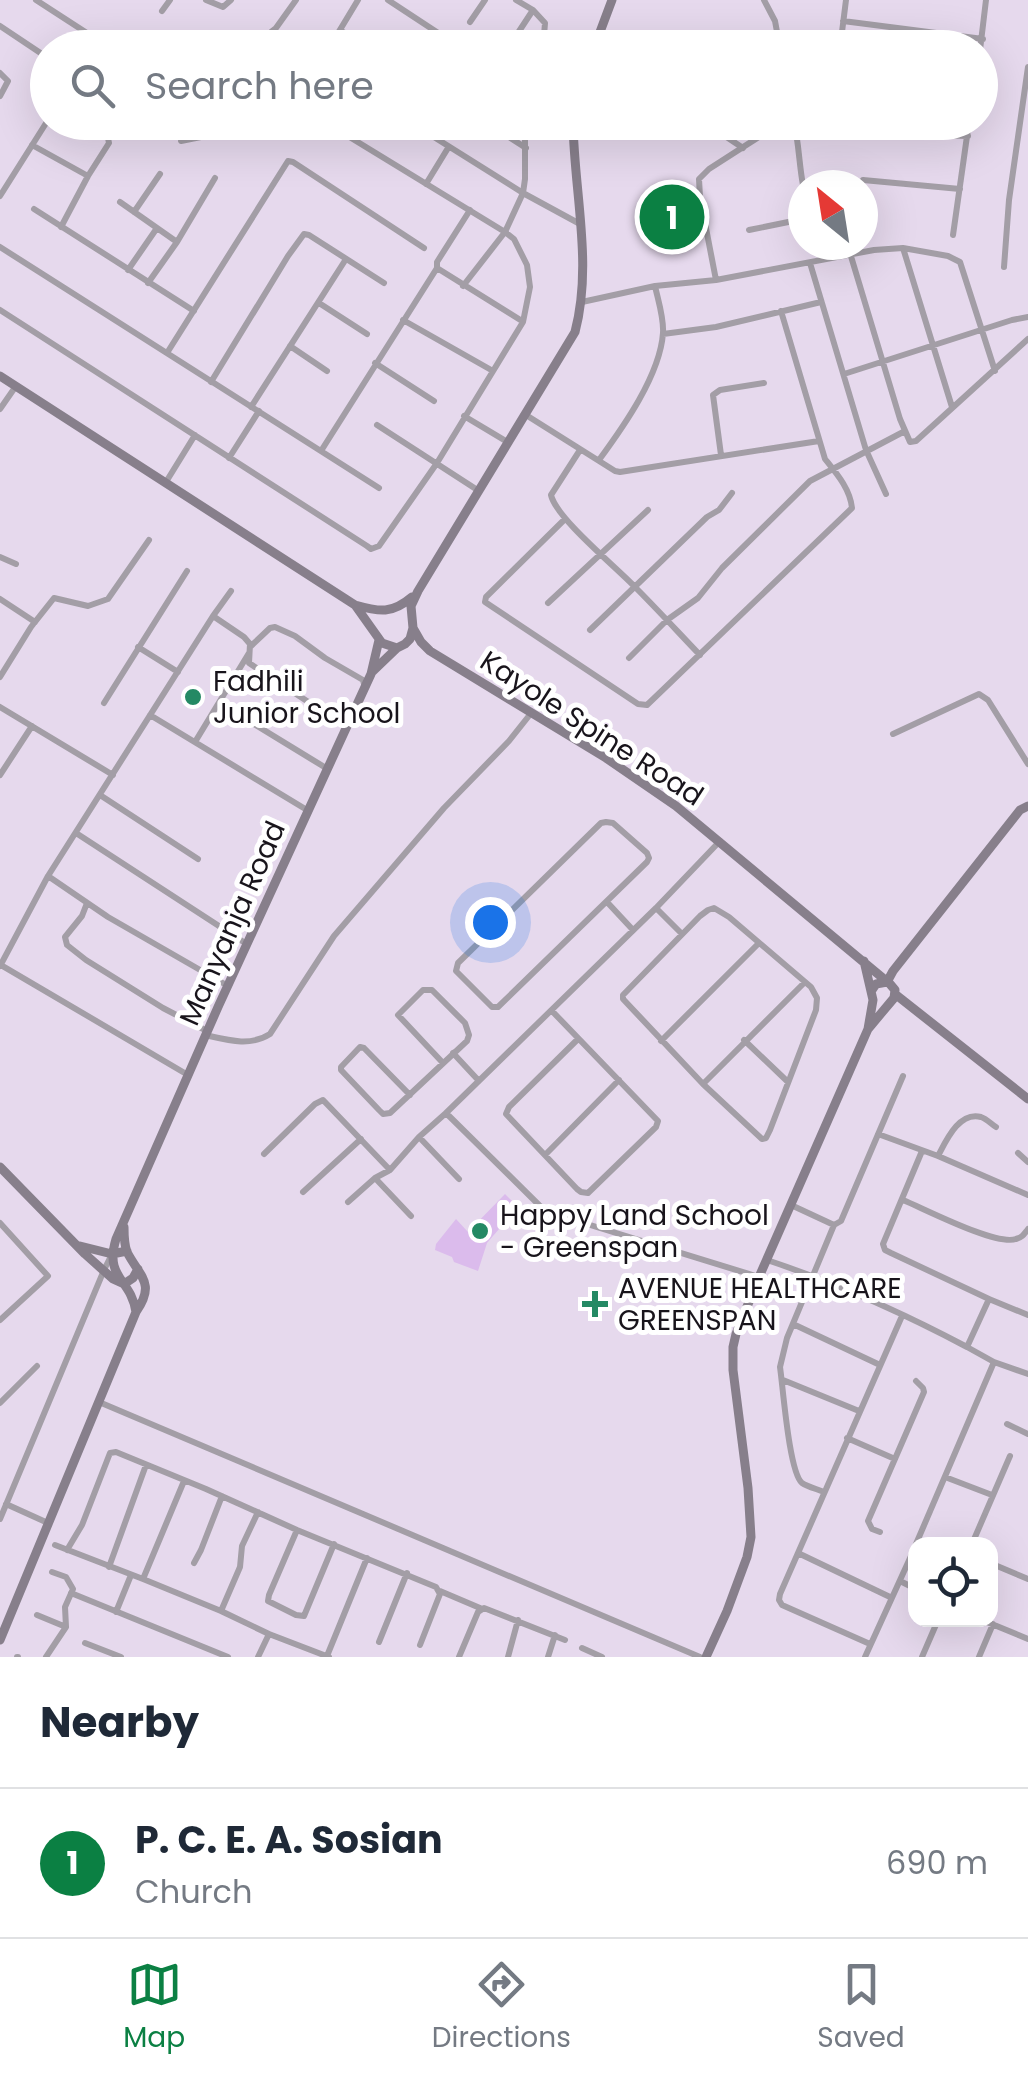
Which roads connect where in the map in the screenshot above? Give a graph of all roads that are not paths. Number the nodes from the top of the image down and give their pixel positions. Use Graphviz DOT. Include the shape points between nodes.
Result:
graph roads {
  1 [pos="36,0"];
  2 [pos="170,0"];
  3 [pos="206,0"];
  4 [pos="232,0"];
  5 [pos="296,0"];
  6 [pos="358,0"];
  7 [pos="388,0"];
  8 [pos="485,0"];
  9 [pos="516,0"];
  10 [pos="612,0"];
  11 [pos="764,0"];
  12 [pos="846,0"];
  13 [pos="986,0"];
  14 [pos="532,10"];
  15 [pos="162,11"];
  16 [pos="843,21"];
  17 [pos="470,22"];
  18 [pos="0,26"];
  19 [pos="82,30"];
  20 [pos="274,30"];
  21 [pos="340,30"];
  22 [pos="434,30"];
  23 [pos="519,30"];
  24 [pos="546,30"];
  25 [pos="601,30"];
  26 [pos="777,30"];
  27 [pos="842,30"];
  28 [pos="912,30"];
  29 [pos="983,30"];
  30 [pos="30,46"];
  31 [pos="1028,67"];
  32 [pos="0,73"];
  33 [pos="0,96"];
  34 [pos="35,140"];
  35 [pos="108,140"];
  36 [pos="187,140"];
  37 [pos="354,140"];
  38 [pos="436,140"];
  39 [pos="514,140"];
  40 [pos="526,140"];
  41 [pos="574,140"];
  42 [pos="731,140"];
  43 [pos="755,140"];
  44 [pos="798,140"];
  45 [pos="967,140"];
  46 [pos="182,141"];
  47 [pos="32,145"];
  48 [pos="448,148"];
  49 [pos="526,148"];
  50 [pos="743,148"];
  51 [pos="800,170"];
  52 [pos="160,174"];
  53 [pos="88,176"];
  54 [pos="215,178"];
  55 [pos="878,181"];
  56 [pos="426,184"];
  57 [pos="3,185"];
  58 [pos="960,188"];
  59 [pos="523,193"];
  60 [pos="0,196"];
  61 [pos="120,202"];
  62 [pos="34,209"];
  63 [pos="470,210"];
  64 [pos="134,212"];
  65 [pos="788,223"];
  66 [pos="580,224"];
  67 [pos="61,226"];
  68 [pos="157,228"];
  69 [pos="749,230"];
  70 [pos="505,232"];
  71 [pos="953,235"];
  72 [pos="177,242"];
  73 [pos="0,247"];
  74 [pos="424,248"];
  75 [pos="903,248"];
  76 [pos="878,250"];
  77 [pos="346,259"];
  78 [pos="822,260"];
  79 [pos="852,260"];
  80 [pos="810,263"];
  81 [pos="1004,267"];
  82 [pos="437,268"];
  83 [pos="128,270"];
  84 [pos="716,280"];
  85 [pos="384,283"];
  86 [pos="148,284"];
  87 [pos="464,286"];
  88 [pos="655,286"];
  89 [pos="582,302"];
  90 [pos="820,302"];
  91 [pos="319,303"];
  92 [pos="0,310"];
  93 [pos="194,311"];
  94 [pos="781,311"];
  95 [pos="1028,318"];
  96 [pos="403,320"];
  97 [pos="523,322"];
  98 [pos="982,330"];
  99 [pos="367,334"];
  100 [pos="663,334"];
  101 [pos="1028,339"];
  102 [pos="932,345"];
  103 [pos="290,346"];
  104 [pos="167,353"];
  105 [pos="882,362"];
  106 [pos="376,363"];
  107 [pos="327,371"];
  108 [pos="492,371"];
  109 [pos="994,371"];
  110 [pos="844,374"];
  111 [pos="0,376"];
  112 [pos="211,382"];
  113 [pos="764,383"];
  114 [pos="16,386"];
  115 [pos="434,400"];
  116 [pos="952,407"];
  117 [pos="0,409"];
  118 [pos="255,409"];
  119 [pos="464,416"];
  120 [pos="526,416"];
  121 [pos="377,424"];
  122 [pos="905,430"];
  123 [pos="195,434"];
  124 [pos="819,441"];
  125 [pos="509,443"];
  126 [pos="321,450"];
  127 [pos="580,450"];
  128 [pos="866,450"];
  129 [pos="721,455"];
  130 [pos="229,458"];
  131 [pos="599,460"];
  132 [pos="437,463"];
  133 [pos="834,469"];
  134 [pos="166,482"];
  135 [pos="379,488"];
  136 [pos="479,491"];
  137 [pos="732,493"];
  138 [pos="886,494"];
  139 [pos="648,510"];
  140 [pos="565,518"];
  141 [pos="149,540"];
  142 [pos="601,553"];
  143 [pos="0,557"];
  144 [pos="16,564"];
  145 [pos="187,571"];
  146 [pos="634,586"];
  147 [pos="230,591"];
  148 [pos="418,592"];
  149 [pos="0,599"];
  150 [pos="548,603"];
  151 [pos="355,605"];
  152 [pos="391,610"];
  153 [pos="213,616"];
  154 [pos="667,620"];
  155 [pos="35,622"];
  156 [pos="412,625"];
  157 [pos="590,630"];
  158 [pos="377,637"];
  159 [pos="399,647"];
  160 [pos="138,648"];
  161 [pos="250,650"];
  162 [pos="430,651"];
  163 [pos="700,656"];
  164 [pos="629,658"];
  165 [pos="178,672"];
  166 [pos="370,674"];
  167 [pos="0,677"];
  168 [pos="364,686"];
  169 [pos="104,702"];
  170 [pos="0,707"];
  171 [pos="532,712"];
  172 [pos="236,713"];
  173 [pos="150,715"];
  174 [pos="32,726"];
  175 [pos="345,726"];
  176 [pos="893,734"];
  177 [pos="195,742"];
  178 [pos="1028,764"];
  179 [pos="326,768"];
  180 [pos="0,775"];
  181 [pos="112,775"];
  182 [pos="100,795"];
  183 [pos="1028,806"];
  184 [pos="307,810"];
  185 [pos="76,833"];
  186 [pos="720,841"];
  187 [pos="198,859"];
  188 [pos="48,876"];
  189 [pos="607,902"];
  190 [pos="87,903"];
  191 [pos="656,908"];
  192 [pos="633,930"];
  193 [pos="682,934"];
  194 [pos="242,941"];
  195 [pos="760,943"];
  196 [pos="864,961"];
  197 [pos="0,966"];
  198 [pos="805,982"];
  199 [pos="887,982"];
  200 [pos="228,986"];
  201 [pos="895,994"];
  202 [pos="873,995"];
  203 [pos="887,1004"];
  204 [pos="552,1010"];
  205 [pos="868,1030"];
  206 [pos="206,1033"];
  207 [pos="578,1039"];
  208 [pos="662,1040"];
  209 [pos="744,1040"];
  210 [pos="454,1053"];
  211 [pos="443,1063"];
  212 [pos="188,1075"];
  213 [pos="904,1076"];
  214 [pos="619,1080"];
  215 [pos="479,1081"];
  216 [pos="788,1082"];
  217 [pos="703,1084"];
  218 [pos="410,1095"];
  219 [pos="1028,1099"];
  220 [pos="446,1113"];
  221 [pos="996,1126"];
  222 [pos="878,1134"];
  223 [pos="419,1138"];
  224 [pos="361,1139"];
  225 [pos="922,1151"];
  226 [pos="1018,1153"];
  227 [pos="264,1154"];
  228 [pos="545,1156"];
  229 [pos="938,1156"];
  230 [pos="1028,1162"];
  231 [pos="0,1167"];
  232 [pos="390,1170"];
  233 [pos="375,1178"];
  234 [pos="459,1179"];
  235 [pos="303,1192"];
  236 [pos="1028,1195"];
  237 [pos="903,1200"];
  238 [pos="348,1202"];
  239 [pos="790,1206"];
  240 [pos="410,1216"];
  241 [pos="0,1224"];
  242 [pos="124,1224"];
  243 [pos="834,1224"];
  244 [pos="1028,1229"];
  245 [pos="116,1239"];
  246 [pos="77,1246"];
  247 [pos="94,1251"];
  248 [pos="127,1251"];
  249 [pos="112,1254"];
  250 [pos="767,1260"];
  251 [pos="138,1269"];
  252 [pos="104,1270"];
  253 [pos="814,1276"];
  254 [pos="759,1277"];
  255 [pos="124,1284"];
  256 [pos="990,1299"];
  257 [pos="136,1312"];
  258 [pos="1027,1313"];
  259 [pos="902,1316"];
  260 [pos="0,1320"];
  261 [pos="793,1324"];
  262 [pos="967,1348"];
  263 [pos="994,1362"];
  264 [pos="36,1366"];
  265 [pos="880,1366"];
  266 [pos="1028,1374"];
  267 [pos="782,1380"];
  268 [pos="916,1381"];
  269 [pos="98,1402"];
  270 [pos="0,1403"];
  271 [pos="859,1411"];
  272 [pos="1008,1424"];
  273 [pos="1028,1434"];
  274 [pos="847,1438"];
  275 [pos="1010,1456"];
  276 [pos="895,1458"];
  277 [pos="146,1465"];
  278 [pos="945,1477"];
  279 [pos="184,1480"];
  280 [pos="0,1490"];
  281 [pos="824,1492"];
  282 [pos="992,1495"];
  283 [pos="222,1496"];
  284 [pos="7,1501"];
  285 [pos="258,1512"];
  286 [pos="0,1519"];
  287 [pos="48,1523"];
  288 [pos="297,1530"];
  289 [pos="880,1532"];
  290 [pos="919,1537"];
  291 [pos="975,1537"];
  292 [pos="334,1544"];
  293 [pos="55,1545"];
  294 [pos="67,1550"];
  295 [pos="798,1554"];
  296 [pos="368,1558"];
  297 [pos="194,1563"];
  298 [pos="908,1563"];
  299 [pos="109,1566"];
  300 [pos="998,1566"];
  301 [pos="52,1572"];
  302 [pos="406,1573"];
  303 [pos="131,1574"];
  304 [pos="144,1579"];
  305 [pos="1028,1579"];
  306 [pos="900,1581"];
  307 [pos="908,1584"];
  308 [pos="440,1591"];
  309 [pos="71,1593"];
  310 [pos="890,1597"];
  311 [pos="481,1609"];
  312 [pos="220,1611"];
  313 [pos="116,1612"];
  314 [pos="36,1615"];
  315 [pos="518,1620"];
  316 [pos="66,1627"];
  317 [pos="935,1627"];
  318 [pos="991,1627"];
  319 [pos="998,1627"];
  320 [pos="269,1634"];
  321 [pos="555,1635"];
  322 [pos="0,1640"];
  323 [pos="565,1640"];
  324 [pos="1028,1640"];
  325 [pos="379,1642"];
  326 [pos="85,1643"];
  327 [pos="870,1644"];
  328 [pos="420,1646"];
  329 [pos="582,1648"];
  330 [pos="591,1655"];
  331 [pos="46,1657"];
  332 [pos="121,1657"];
  333 [pos="228,1657"];
  334 [pos="258,1657"];
  335 [pos="328,1657"];
  336 [pos="458,1657"];
  337 [pos="508,1657"];
  338 [pos="548,1657"];
  339 [pos="602,1657"];
  340 [pos="703,1657"];
  341 [pos="865,1657"];
  342 [pos="922,1657"];
  343 [pos="979,1657"];
  1 -- 19 [label="street"];
  2 -- 15 [label="street"];
  3 -- 4 [label="street" via="223,7"];
  5 -- 20 [label="street"];
  6 -- 21 [label="street"];
  7 -- 22 [label="street"];
  8 -- 17 [label="street"];
  9 -- 14 [label="street"];
  10 -- 25 [label="main road"];
  11 -- 26 [label="street"];
  12 -- 16 [label="street"];
  13 -- 29 [label="street"];
  14 -- 23 [label="street"];
  14 -- 24 [label="street"];
  16 -- 27 [label="street"];
  16 -- 28 [label="street"];
  18 -- 30 [label="street"];
  31 -- 81 [label="street"];
  32 -- 33 [label="street" via="8,81"];
  34 -- 47 [label="street"];
  35 -- 53 [label="street"];
  36 -- 46 [label="street"];
  37 -- 56 [label="street"];
  38 -- 48 [label="street"];
  39 -- 49 [label="street"];
  40 -- 49 [label="street"];
  41 -- 66 [label="main road"];
  42 -- 50 [label="street"];
  43 -- 50 [label="street"];
  44 -- 51 [label="street"];
  45 -- 58 [label="street"];
  47 -- 53 [label="street"];
  47 -- 57 [label="street"];
  48 -- 56 [label="street"];
  48 -- 59 [label="street"];
  49 -- 59 [label="street"];
  50 -- 84 [label="street" via="699,178"];
  52 -- 64 [label="street"];
  53 -- 67 [label="street"];
  54 -- 72 [label="street"];
  55 -- 58 [label="street"];
  56 -- 63 [label="street"];
  57 -- 60 [label="street"];
  58 -- 71 [label="street"];
  59 -- 66 [label="street"];
  59 -- 70 [label="street"];
  61 -- 64 [label="street"];
  62 -- 67 [label="street"];
  63 -- 70 [label="street"];
  63 -- 82 [label="street"];
  64 -- 68 [label="street"];
  65 -- 69 [label="street"];
  66 -- 89 [label="main road"];
  67 -- 83 [label="street"];
  68 -- 72 [label="street"];
  68 -- 83 [label="street"];
  70 -- 87 [label="street"];
  70 -- 97 [label="street" via="530,278"];
  72 -- 86 [label="street"];
  73 -- 104 [label="street"];
  74 -- 93 [label="street" via="289,161"];
  75 -- 76 [label="street"];
  75 -- 98 [label="street" via="960,262"];
  75 -- 102 [label="street"];
  77 -- 85 [label="street"];
  77 -- 91 [label="street"];
  77 -- 112 [label="street" via="302,236"];
  78 -- 80 [label="street"];
  79 -- 105 [label="street"];
  80 -- 84 [label="street"];
  80 -- 90 [label="street"];
  82 -- 87 [label="street"];
  82 -- 96 [label="street"];
  83 -- 86 [label="street"];
  84 -- 88 [label="street"];
  86 -- 93 [label="street"];
  87 -- 97 [label="street"];
  88 -- 89 [label="street"];
  88 -- 100 [label="street"];
  89 -- 120 [label="main road" via="571,340"];
  90 -- 94 [label="street"];
  90 -- 110 [label="street"];
  91 -- 99 [label="street"];
  91 -- 103 [label="street"];
  92 -- 123 [label="street"];
  93 -- 104 [label="street"];
  94 -- 100 [label="street"];
  94 -- 124 [label="street"];
  95 -- 98 [label="street"];
  96 -- 106 [label="street"];
  96 -- 108 [label="street"];
  97 -- 108 [label="street"];
  98 -- 102 [label="street"];
  98 -- 109 [label="street"];
  100 -- 131 [label="street" via="646,388"];
  101 -- 109 [label="street"];
  102 -- 105 [label="street"];
  102 -- 116 [label="street"];
  103 -- 107 [label="street"];
  103 -- 118 [label="street"];
  104 -- 112 [label="street"];
  105 -- 110 [label="street"];
  105 -- 122 [label="street"];
  106 -- 115 [label="street"];
  106 -- 126 [label="street"];
  108 -- 119 [label="street"];
  109 -- 116 [label="street"];
  110 -- 128 [label="street"];
  111 -- 114 [label="main road"];
  112 -- 118 [label="street"];
  113 -- 129 [label="street" via="714,396"];
  114 -- 117 [label="street"];
  114 -- 134 [label="main road"];
  116 -- 122 [label="street" via="916,441"];
  118 -- 126 [label="street"];
  118 -- 130 [label="street"];
  119 -- 125 [label="street"];
  119 -- 132 [label="street"];
  120 -- 125 [label="main road"];
  120 -- 127 [label="street"];
  121 -- 132 [label="street"];
  122 -- 128 [label="street"];
  123 -- 130 [label="street"];
  123 -- 134 [label="street"];
  124 -- 129 [label="street"];
  124 -- 133 [label="street"];
  125 -- 136 [label="main road"];
  126 -- 135 [label="street"];
  127 -- 131 [label="street"];
  127 -- 140 [label="street" via="551,495"];
  128 -- 133 [label="street"];
  128 -- 138 [label="street"];
  129 -- 131 [label="street" via="620,472"];
  130 -- 132 [label="street" via="371,549 383,542"];
  132 -- 136 [label="street"];
  133 -- 154 [label="street" via="810,481 698,598"];
  133 -- 163 [label="street" via="852,508"];
  134 -- 151 [label="main road"];
  136 -- 148 [label="main road"];
  137 -- 146 [label="street"];
  139 -- 142 [label="street"];
  140 -- 142 [label="street"];
  140 -- 163 [label="street" via="485,602 643,706"];
  141 -- 155 [label="street" via="108,599 88,606 54,598"];
  142 -- 146 [label="street"];
  142 -- 150 [label="street"];
  143 -- 144 [label="street"];
  145 -- 160 [label="street"];
  146 -- 154 [label="street"];
  146 -- 157 [label="street"];
  147 -- 153 [label="street"];
  148 -- 152 [label="main road"];
  148 -- 156 [label="main road"];
  149 -- 155 [label="street"];
  151 -- 152 [label="main road"];
  151 -- 158 [label="main road"];
  152 -- 156 [label="main road" via="405,613"];
  152 -- 158 [label="main road" via="378,620"];
  153 -- 161 [label="street" via="244,636"];
  153 -- 165 [label="street"];
  154 -- 163 [label="street"];
  154 -- 164 [label="street"];
  155 -- 167 [label="street"];
  156 -- 159 [label="main road" via="410,639"];
  156 -- 162 [label="main road"];
  158 -- 159 [label="main road"];
  158 -- 166 [label="main road, Manyanja Road"];
  159 -- 162 [label="main road"];
  159 -- 166 [label="main road"];
  160 -- 165 [label="street"];
  160 -- 169 [label="street"];
  161 -- 168 [label="street" via="276,627"];
  161 -- 175 [label="street" via="255,667"];
  161 -- 177 [label="street"];
  162 -- 171 [label="main road, Kayole Spine Road"];
  165 -- 173 [label="street"];
  166 -- 168 [label="main road, Manyanja Road"];
  168 -- 175 [label="main road, Manyanja Road"];
  170 -- 174 [label="street"];
  171 -- 186 [label="main road, Kayole Spine Road" via="635,776"];
  171 -- 206 [label="street" via="334,936 270,1034 245,1042"];
  172 -- 179 [label="street"];
  173 -- 177 [label="street"];
  173 -- 181 [label="street"];
  174 -- 180 [label="street"];
  174 -- 181 [label="street"];
  175 -- 179 [label="main road, Manyanja Road"];
  176 -- 178 [label="street" via="979,694"];
  177 -- 184 [label="street"];
  179 -- 184 [label="main road, Manyanja Road"];
  181 -- 182 [label="street"];
  182 -- 185 [label="street"];
  182 -- 187 [label="street"];
  183 -- 199 [label="main road"];
  184 -- 200 [label="main road, Manyanja Road"];
  185 -- 188 [label="street"];
  185 -- 194 [label="street"];
  186 -- 191 [label="street"];
  186 -- 196 [label="main road, Kayole Spine Road"];
  188 -- 190 [label="street"];
  188 -- 197 [label="street"];
  189 -- 189 [label="street" via="649,858 613,823 602,822 456,971 498,1007"];
  189 -- 192 [label="street"];
  190 -- 200 [label="street"];
  190 -- 206 [label="street" via="67,944"];
  191 -- 192 [label="street"];
  191 -- 193 [label="street"];
  192 -- 204 [label="street"];
  193 -- 195 [label="street" via="714,908"];
  193 -- 208 [label="street" via="623,995"];
  195 -- 198 [label="street"];
  195 -- 208 [label="street"];
  196 -- 199 [label="main road, Kayole Spine Road"];
  196 -- 202 [label="main road"];
  197 -- 212 [label="street"];
  198 -- 209 [label="street"];
  198 -- 216 [label="street" via="816,993 816,1010"];
  199 -- 201 [label="main road"];
  199 -- 202 [label="main road" via="876,984"];
  200 -- 206 [label="main road, Manyanja Road"];
  201 -- 203 [label="main road"];
  201 -- 219 [label="main road"];
  202 -- 203 [label="main road"];
  202 -- 205 [label="main road"];
  203 -- 205 [label="main road"];
  204 -- 207 [label="street"];
  204 -- 215 [label="street"];
  205 -- 239 [label="main road"];
  206 -- 212 [label="main road, Manyanja Road"];
  207 -- 214 [label="street"];
  207 -- 228 [label="street" via="506,1114"];
  208 -- 217 [label="street"];
  209 -- 216 [label="street"];
  209 -- 217 [label="street"];
  210 -- 211 [label="street"];
  210 -- 211 [label="street" via="468,1029 432,990 424,990 398,1015"];
  210 -- 215 [label="street"];
  211 -- 218 [label="street"];
  212 -- 242 [label="main road, Manyanja Road"];
  213 -- 222 [label="street"];
  214 -- 228 [label="street"];
  214 -- 228 [label="street" via="656,1126 588,1194"];
  215 -- 220 [label="street"];
  216 -- 217 [label="street" via="762,1139"];
  218 -- 218 [label="street" via="364,1048 341,1066 383,1114"];
  220 -- 223 [label="street"];
  220 -- 254 [label="street" via="548,1212"];
  221 -- 229 [label="street" via="981,1118 959,1122"];
  222 -- 225 [label="street"];
  222 -- 243 [label="street"];
  223 -- 232 [label="street"];
  223 -- 234 [label="street"];
  224 -- 227 [label="street" via="323,1100"];
  224 -- 232 [label="street"];
  224 -- 235 [label="street"];
  225 -- 229 [label="street"];
  225 -- 237 [label="street"];
  226 -- 230 [label="street"];
  229 -- 236 [label="street"];
  231 -- 246 [label="main road"];
  232 -- 233 [label="street"];
  233 -- 238 [label="street"];
  233 -- 240 [label="street"];
  237 -- 244 [label="street" via="994,1238 1018,1239"];
  237 -- 256 [label="street" via="885,1250"];
  239 -- 243 [label="street"];
  239 -- 250 [label="main road"];
  241 -- 260 [label="street" via="48,1276"];
  242 -- 245 [label="main road, Manyanja Road"];
  242 -- 248 [label="main road, Manyanja Road"];
  243 -- 253 [label="street"];
  245 -- 247 [label="main road"];
  245 -- 249 [label="main road, Manyanja Road"];
  246 -- 247 [label="main road"];
  246 -- 252 [label="main road"];
  247 -- 249 [label="main road"];
  248 -- 249 [label="main road"];
  248 -- 251 [label="main road, Manyanja Road"];
  249 -- 252 [label="street"];
  249 -- 255 [label="main road"];
  250 -- 253 [label="street"];
  250 -- 254 [label="main road"];
  251 -- 255 [label="main road"];
  251 -- 257 [label="main road" via="146,1288"];
  252 -- 255 [label="main road"];
  252 -- 284 [label="street"];
  253 -- 259 [label="street"];
  253 -- 261 [label="street"];
  254 -- 340 [label="main road" via="732,1358 751,1537 727,1611"];
  255 -- 257 [label="main road"];
  256 -- 258 [label="street"];
  256 -- 262 [label="street"];
  257 -- 269 [label="main road"];
  259 -- 262 [label="street"];
  259 -- 265 [label="street"];
  261 -- 265 [label="street"];
  261 -- 267 [label="street" via="781,1356"];
  262 -- 263 [label="street"];
  263 -- 266 [label="street"];
  263 -- 278 [label="street"];
  264 -- 270 [label="street"];
  265 -- 271 [label="street"];
  267 -- 271 [label="street"];
  267 -- 281 [label="street" via="796,1475"];
  268 -- 276 [label="street" via="924,1392"];
  269 -- 287 [label="main road"];
  269 -- 340 [label="street"];
  271 -- 274 [label="street"];
  272 -- 273 [label="street"];
  274 -- 276 [label="street"];
  274 -- 281 [label="street"];
  275 -- 282 [label="street"];
  276 -- 289 [label="street" via="868,1522"];
  277 -- 279 [label="street"];
  277 -- 294 [label="street" via="110,1453"];
  277 -- 299 [label="street"];
  278 -- 282 [label="street"];
  278 -- 290 [label="street"];
  279 -- 283 [label="street"];
  279 -- 304 [label="street"];
  280 -- 284 [label="street"];
  281 -- 295 [label="street"];
  282 -- 291 [label="street"];
  283 -- 285 [label="street"];
  283 -- 297 [label="street"];
  284 -- 286 [label="street"];
  284 -- 287 [label="street"];
  285 -- 288 [label="street"];
  285 -- 312 [label="street"];
  287 -- 322 [label="main road"];
  288 -- 292 [label="street"];
  288 -- 292 [label="street" via="268,1595 296,1614 304,1616"];
  292 -- 296 [label="street"];
  293 -- 294 [label="street"];
  294 -- 299 [label="street"];
  295 -- 310 [label="street"];
  295 -- 327 [label="street" via="780,1590 782,1604"];
  296 -- 302 [label="street"];
  296 -- 335 [label="street"];
  298 -- 306 [label="street"];
  299 -- 303 [label="street"];
  300 -- 305 [label="street"];
  301 -- 309 [label="street" via="70,1581"];
  302 -- 308 [label="street"];
  302 -- 325 [label="street"];
  303 -- 304 [label="street"];
  303 -- 313 [label="street"];
  304 -- 312 [label="street"];
  306 -- 307 [label="street"];
  306 -- 310 [label="street"];
  308 -- 311 [label="street"];
  308 -- 328 [label="street"];
  309 -- 313 [label="street"];
  309 -- 316 [label="street"];
  310 -- 327 [label="street"];
  311 -- 315 [label="street"];
  311 -- 336 [label="street"];
  312 -- 320 [label="street"];
  313 -- 333 [label="street"];
  314 -- 316 [label="street"];
  315 -- 321 [label="street"];
  315 -- 337 [label="street"];
  316 -- 331 [label="street"];
  317 -- 342 [label="street"];
  318 -- 343 [label="street"];
  319 -- 324 [label="street"];
  320 -- 334 [label="street"];
  320 -- 335 [label="street"];
  321 -- 323 [label="street"];
  321 -- 338 [label="street"];
  326 -- 332 [label="street"];
  327 -- 341 [label="street"];
  329 -- 330 [label="street"];
  330 -- 339 [label="street"];
}
